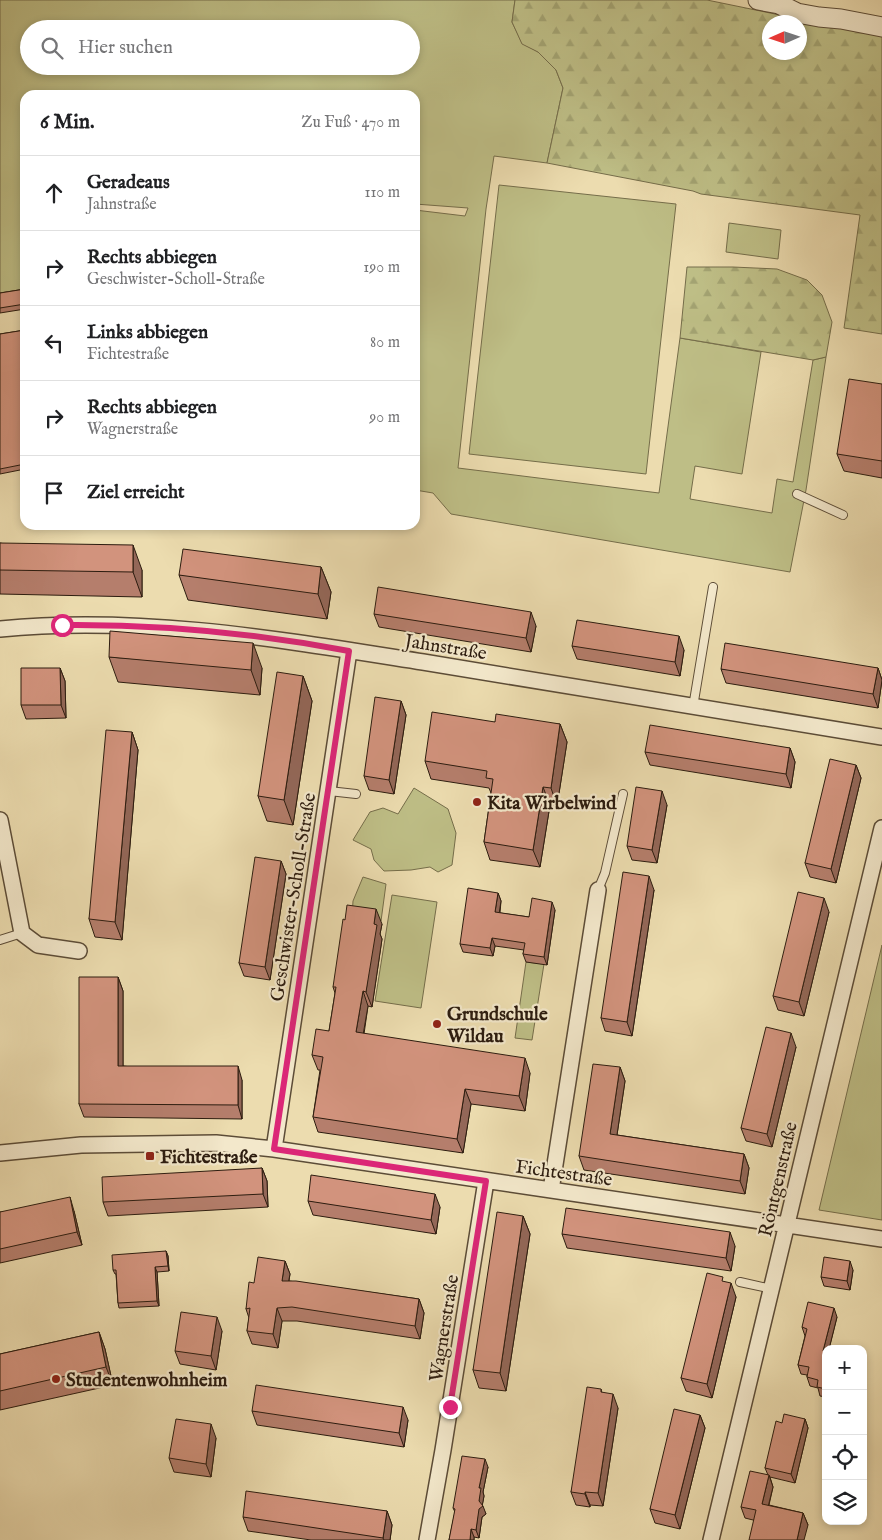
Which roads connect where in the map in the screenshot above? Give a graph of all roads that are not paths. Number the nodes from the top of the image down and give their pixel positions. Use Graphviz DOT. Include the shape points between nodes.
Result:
graph roads {
  1 [pos="758,0"];
  2 [pos="882,27"];
  3 [pos="797,494"];
  4 [pos="843,515"];
  5 [pos="713,587"];
  6 [pos="0,630"];
  7 [pos="349,651"];
  8 [pos="693,707"];
  9 [pos="882,737"];
  10 [pos="329,791"];
  11 [pos="356,794"];
  12 [pos="624,794"];
  13 [pos="0,824"];
  14 [pos="882,828"];
  15 [pos="598,890"];
  16 [pos="22,933"];
  17 [pos="0,940"];
  18 [pos="80,951"];
  19 [pos="274,1149"];
  20 [pos="0,1153"];
  21 [pos="486,1181"];
  22 [pos="551,1190"];
  23 [pos="787,1226"];
  24 [pos="882,1239"];
  25 [pos="740,1282"];
  26 [pos="772,1288"];
  27 [pos="427,1540"];
  28 [pos="711,1540"];
  1 -- 2 [label="street" via="819,17"];
  3 -- 4 [label="lane"];
  5 -- 8 [label="lane"];
  6 -- 7 [label="street, Jahnstraße" via="62,625 158,626"];
  7 -- 8 [label="street, Jahnstraße"];
  7 -- 10 [label="street, Geschwister-Scholl-Straße"];
  8 -- 9 [label="street, Jahnstraße"];
  10 -- 11 [label="lane"];
  10 -- 19 [label="street, Geschwister-Scholl-Straße"];
  12 -- 15 [label="lane" via="606,873"];
  13 -- 16 [label="street"];
  14 -- 23 [label="street, Röntgenstraße"];
  15 -- 22 [label="street"];
  16 -- 17 [label="lane"];
  16 -- 18 [label="street" via="38,945"];
  19 -- 20 [label="street, Fichtestraße" via="216,1143 81,1144"];
  19 -- 21 [label="street, Fichtestraße"];
  21 -- 22 [label="street, Fichtestraße"];
  21 -- 27 [label="street, Wagnerstraße"];
  22 -- 23 [label="street, Fichtestraße"];
  23 -- 24 [label="street, Fichtestraße"];
  23 -- 26 [label="street, Röntgenstraße"];
  25 -- 26 [label="lane"];
  26 -- 28 [label="street, Röntgenstraße"];
}
